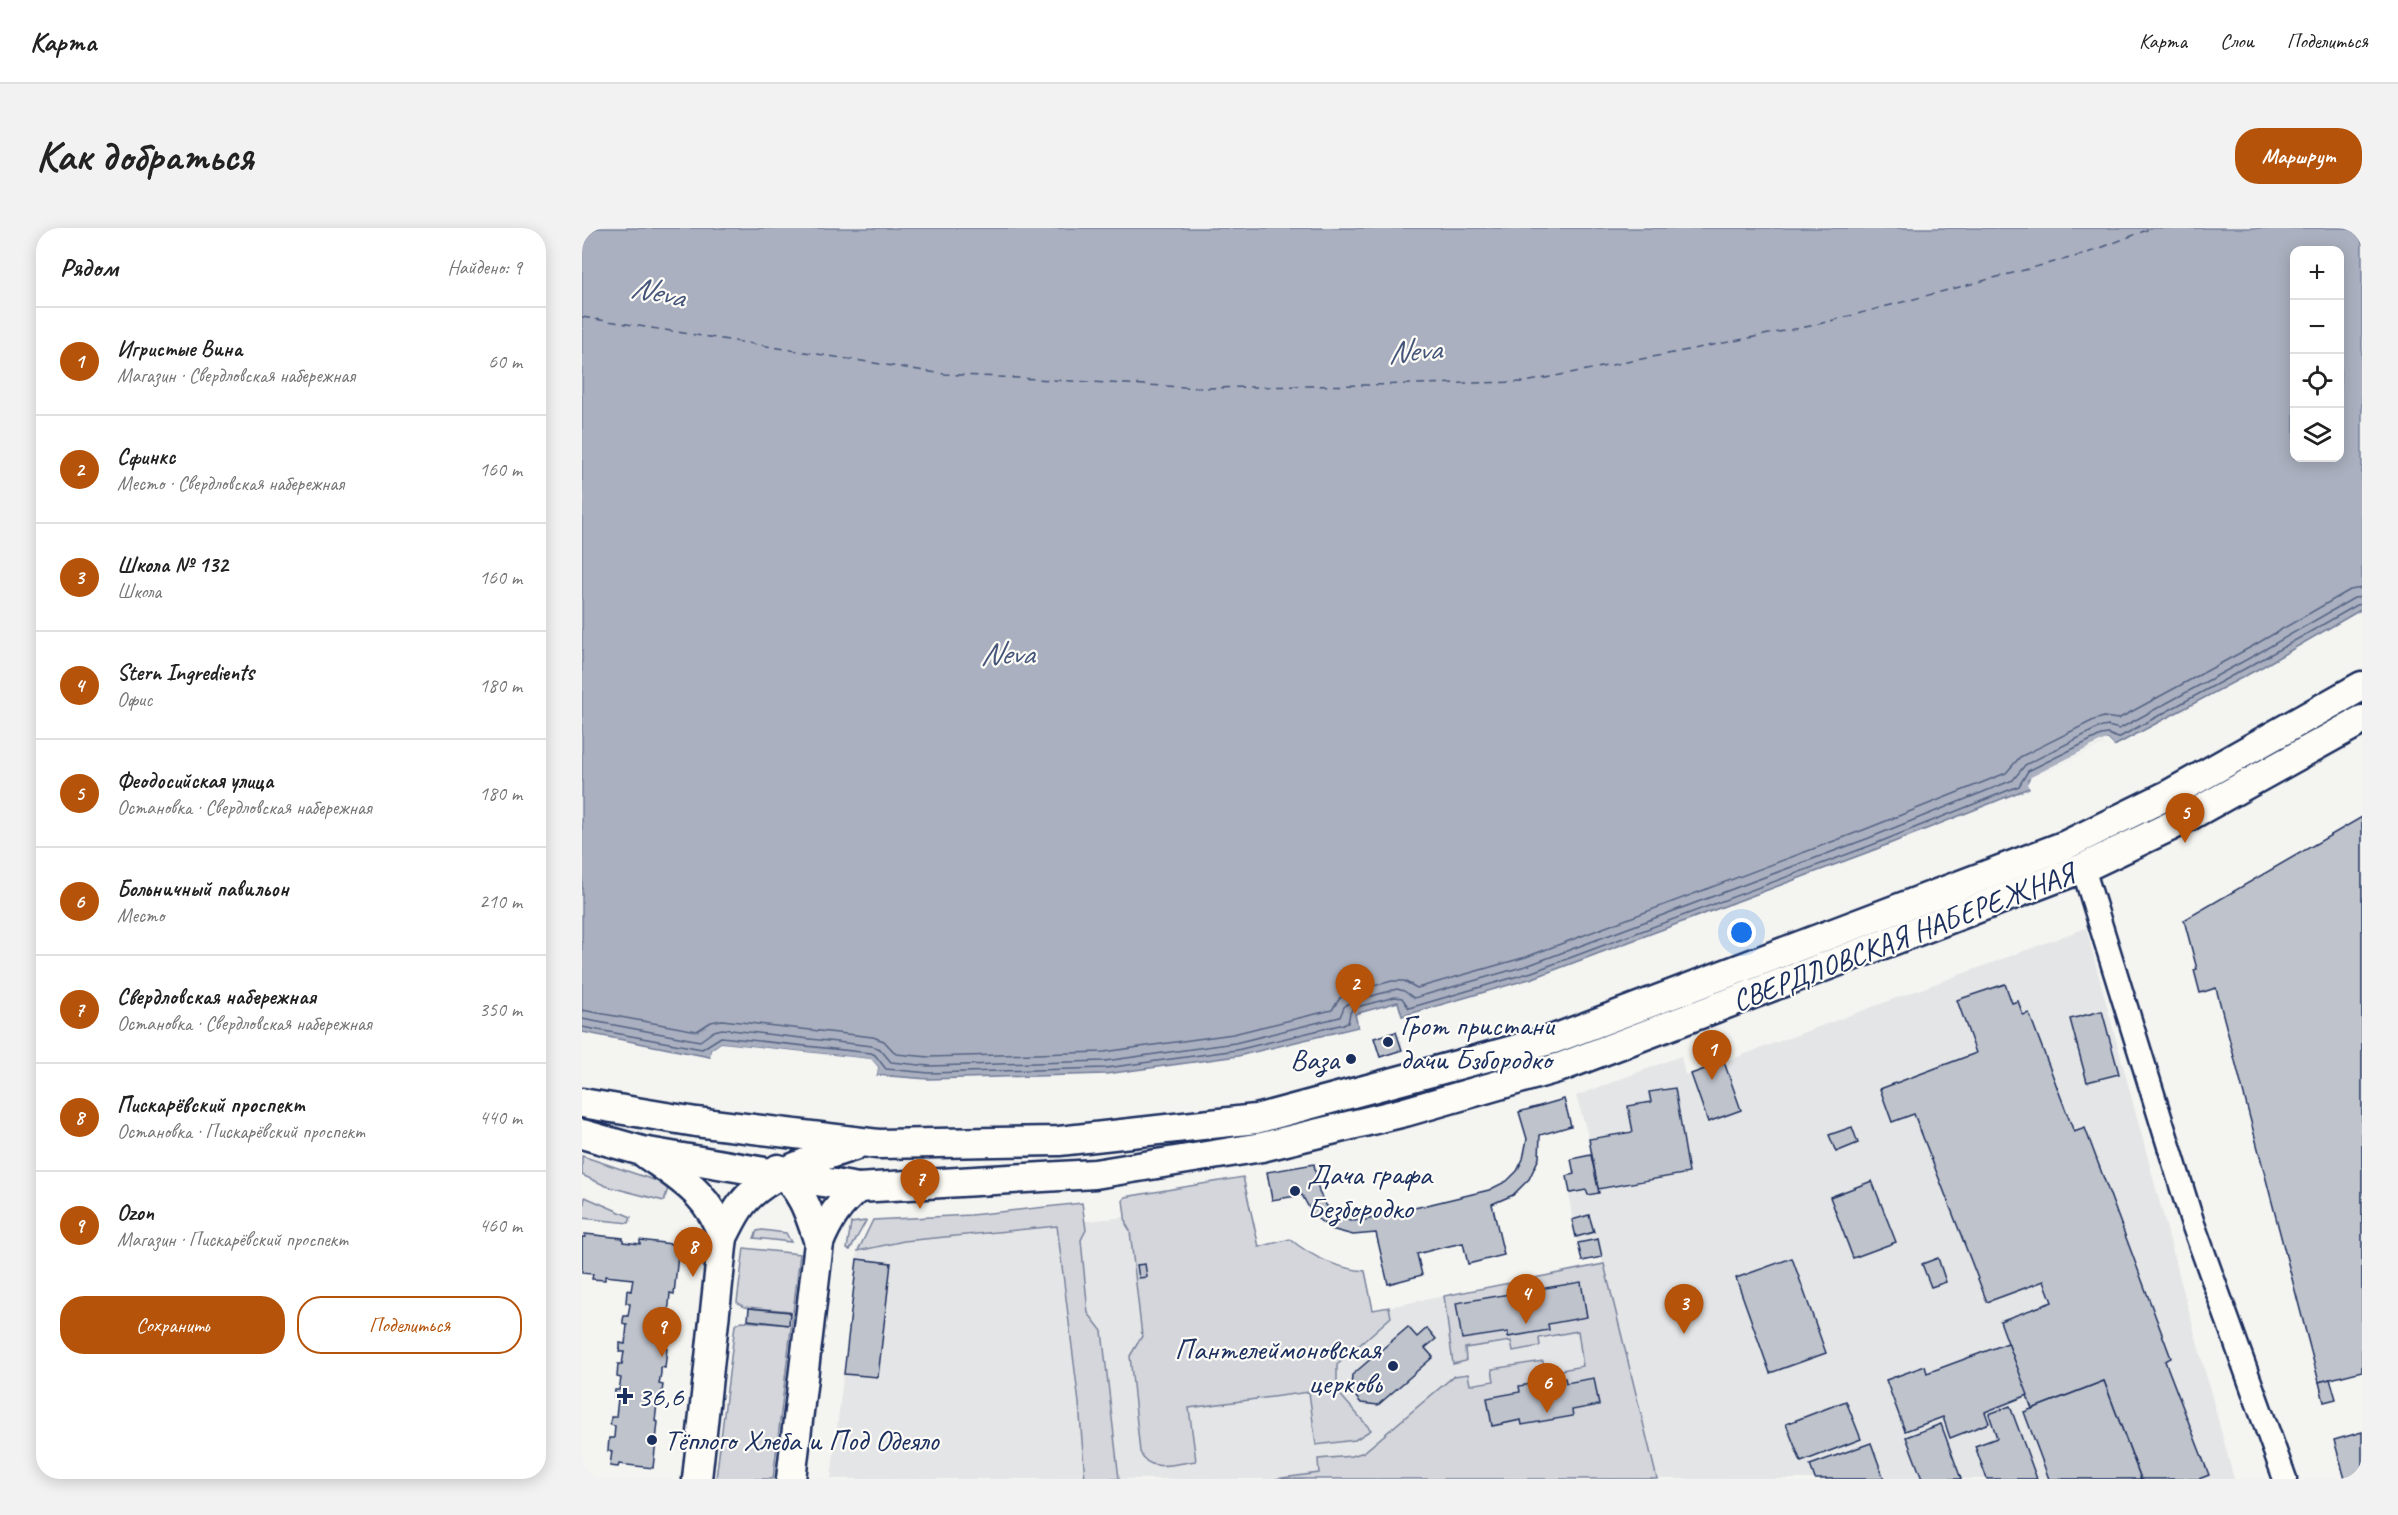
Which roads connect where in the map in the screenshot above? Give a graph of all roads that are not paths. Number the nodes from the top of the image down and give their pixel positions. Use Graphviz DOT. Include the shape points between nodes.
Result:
graph roads {
  1 [pos="2362,686"];
  2 [pos="2362,720"];
  3 [pos="2083,868"];
  4 [pos="582,1103"];
  5 [pos="696,1122"];
  6 [pos="582,1134"];
  7 [pos="863,1143"];
  8 [pos="642,1151"];
  9 [pos="784,1174"];
  10 [pos="858,1188"];
  11 [pos="723,1237"];
  12 [pos="819,1243"];
  13 [pos="697,1479"];
  14 [pos="791,1479"];
  15 [pos="2284,1479"];
  1 -- 7 [label="main road, СВЕРДЛОВСКАЯ НАБЕРЕЖНАЯ" via="2170,794 2066,845 1554,1039 1256,1119 1059,1141"];
  2 -- 3 [label="main road, СВЕРДЛОВСКАЯ НАБЕРЕЖНАЯ" via="2173,825"];
  3 -- 10 [label="main road, СВЕРДЛОВСКАЯ НАБЕРЕЖНАЯ" via="1561,1067 1405,1112 1262,1147 1117,1172"];
  3 -- 15 [label="street" via="2193,1224"];
  4 -- 5 [label="main road, СВЕРДЛОВСКАЯ НАБЕРЕЖНАЯ"];
  5 -- 7 [label="main road, СВЕРДЛОВСКАЯ НАБЕРЕЖНАЯ"];
  5 -- 9 [label="main road, СВЕРДЛОВСКАЯ НАБЕРЕЖНАЯ" via="737,1140"];
  6 -- 8 [label="main road, СВЕРДЛОВСКАЯ НАБЕРЕЖНАЯ"];
  7 -- 9 [label="main road, СВЕРДЛОВСКАЯ НАБЕРЕЖНАЯ" via="819,1157"];
  8 -- 9 [label="main road, СВЕРДЛОВСКАЯ НАБЕРЕЖНАЯ"];
  8 -- 11 [label="main road" via="703,1197"];
  9 -- 10 [label="main road, СВЕРДЛОВСКАЯ НАБЕРЕЖНАЯ"];
  9 -- 11 [label="main road" via="761,1185 742,1204"];
  9 -- 12 [label="main road" via="808,1206"];
  10 -- 12 [label="main road" via="829,1219"];
  11 -- 13 [label="main road"];
  12 -- 14 [label="main road"];
}
